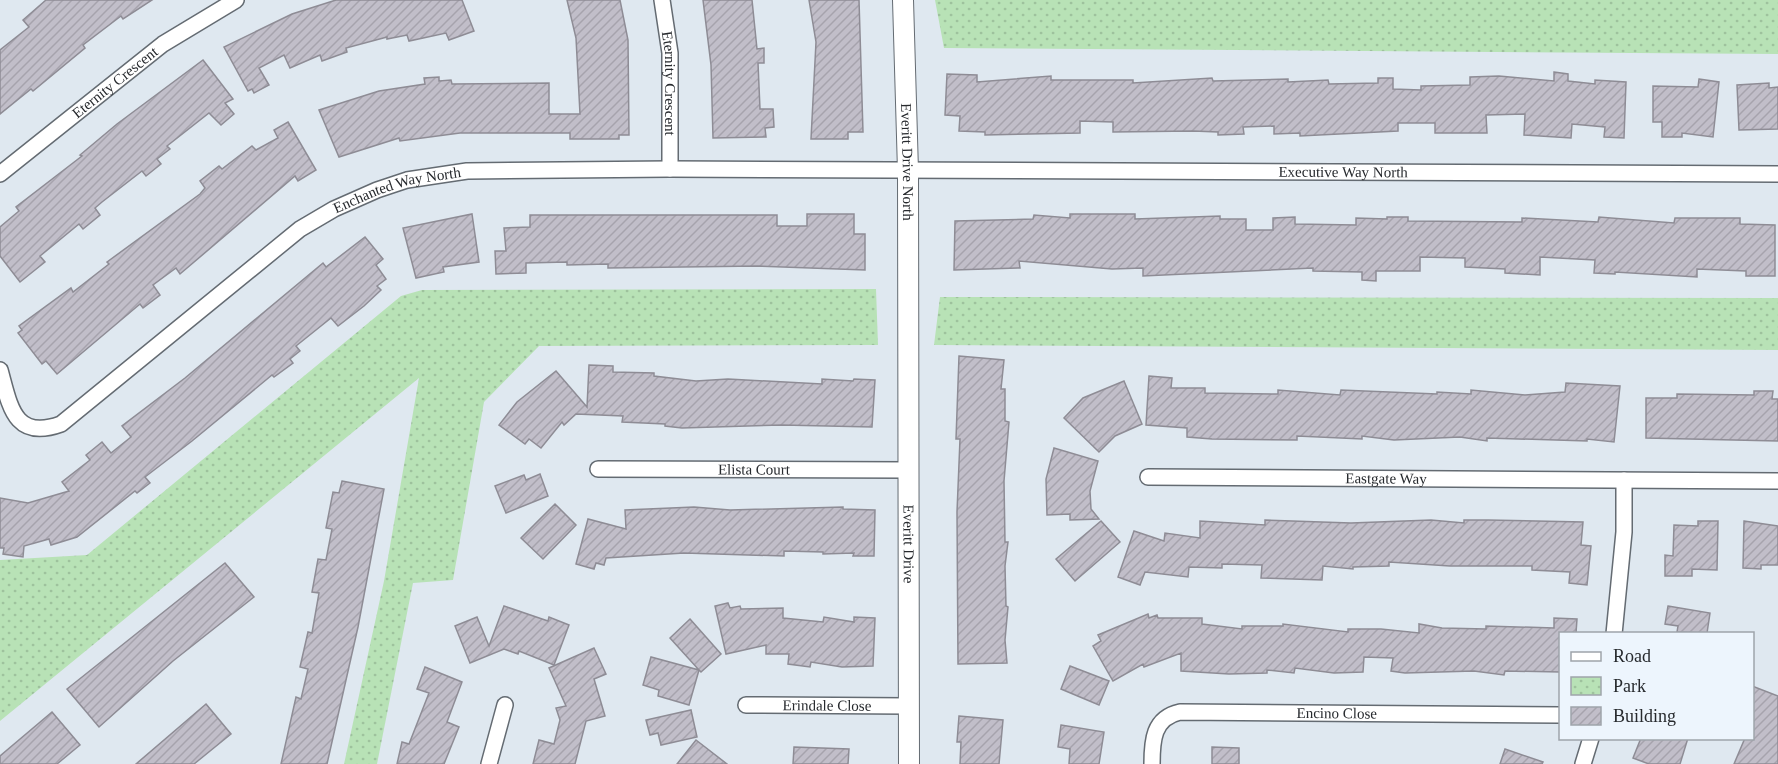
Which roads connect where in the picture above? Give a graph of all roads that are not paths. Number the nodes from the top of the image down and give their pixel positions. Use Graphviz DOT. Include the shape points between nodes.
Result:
graph roads {
  1 [pos="236,0"];
  2 [pos="662,0"];
  3 [pos="903,0"];
  4 [pos="670,169"];
  5 [pos="908,171"];
  6 [pos="0,174"];
  7 [pos="1778,174"];
  8 [pos="908,324"];
  9 [pos="0,370"];
  10 [pos="598,469"];
  11 [pos="909,470"];
  12 [pos="1148,477"];
  13 [pos="1623,480"];
  14 [pos="1778,481"];
  15 [pos="1614,632"];
  16 [pos="505,705"];
  17 [pos="746,705"];
  18 [pos="908,706"];
  19 [pos="1559,715"];
  20 [pos="1590,740"];
  21 [pos="489,764"];
  22 [pos="909,764"];
  23 [pos="1152,764"];
  24 [pos="1583,764"];
  1 -- 6 [label="street, Eternity Crescent" via="163,44"];
  2 -- 4 [label="street, Eternity Crescent" via="670,53"];
  3 -- 5 [label="street, Everitt Drive North"];
  4 -- 5 [label="street, Enchanted Way North"];
  4 -- 9 [label="street, Enchanted Way North" via="467,171 408,180 358,198 279,245 61,424 51,428 38,429 19,422"];
  5 -- 7 [label="street, Executive Way North"];
  5 -- 8 [label="street, Everitt Drive North"];
  8 -- 11 [label="street, Everitt Drive"];
  10 -- 11 [label="street, Elista Court"];
  11 -- 18 [label="street, Everitt Drive"];
  12 -- 13 [label="street, Eastgate Way"];
  13 -- 14 [label="street, Eastgate Way"];
  13 -- 15 [label="street" via="1623,552"];
  16 -- 21 [label="street"];
  17 -- 18 [label="street, Erindale Close"];
  18 -- 22 [label="street, Everitt Drive"];
  19 -- 23 [label="street, Encino Close" via="1180,712 1166,717 1156,729"];
  20 -- 24 [label="street"];
}
